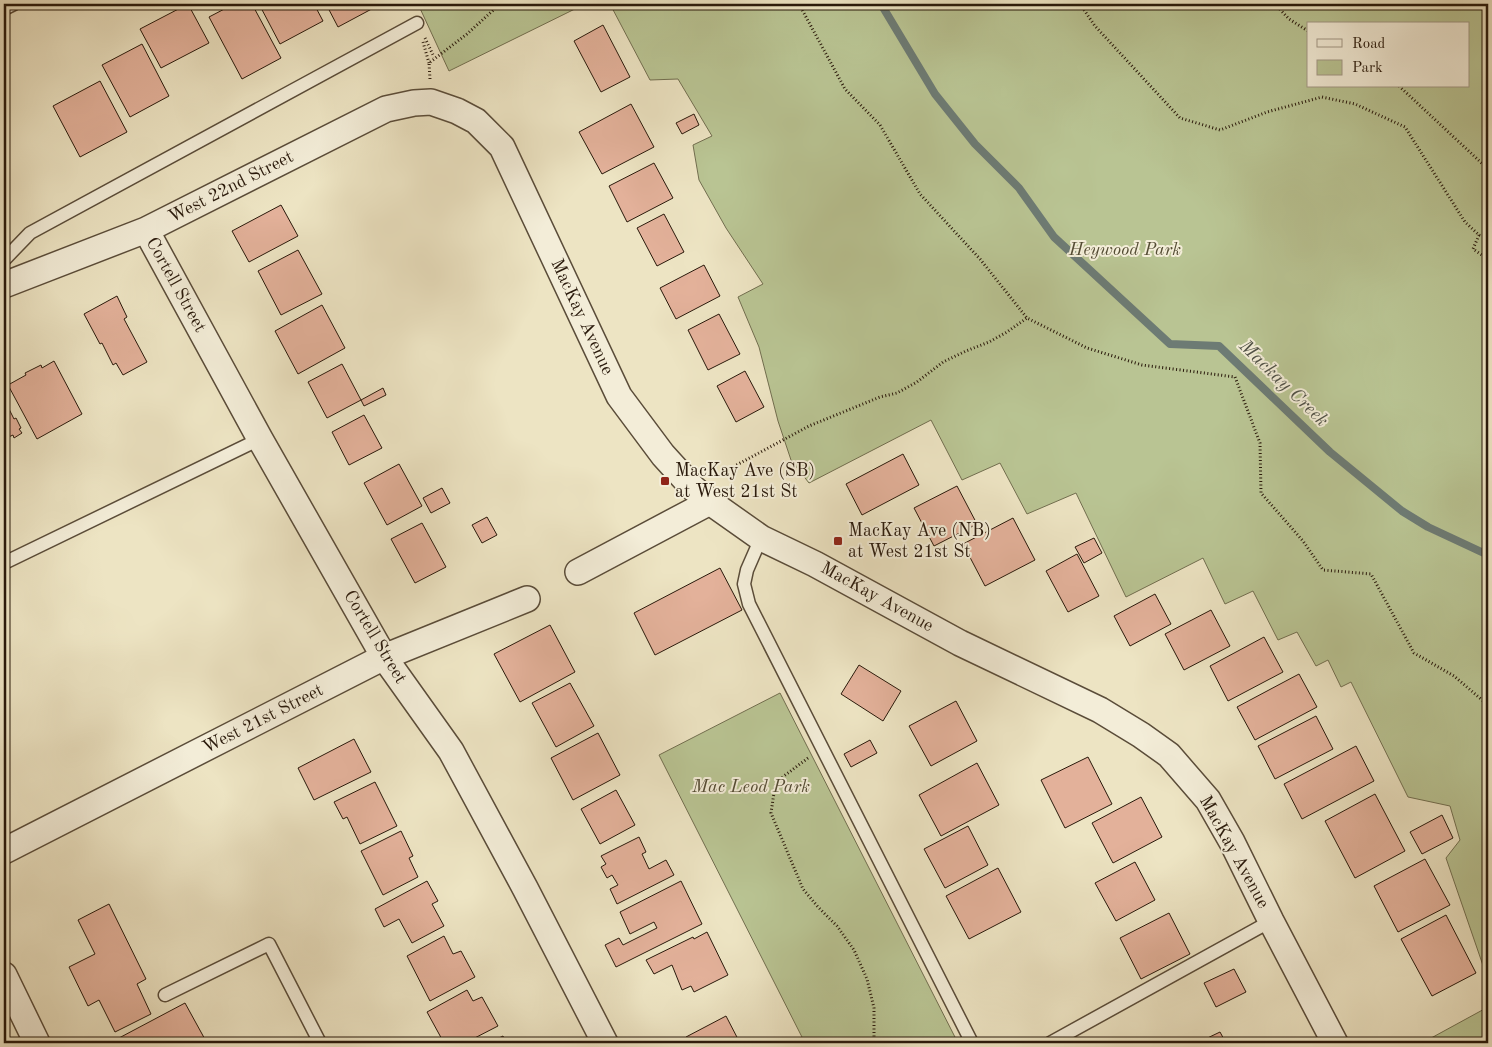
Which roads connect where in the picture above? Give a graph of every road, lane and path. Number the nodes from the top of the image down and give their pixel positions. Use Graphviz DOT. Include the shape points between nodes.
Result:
graph roads {
  1 [pos="14,4"];
  2 [pos="500,4"];
  3 [pos="800,4"];
  4 [pos="1080,4"];
  5 [pos="1275,4"];
  6 [pos="4,9"];
  7 [pos="417,23"];
  8 [pos="1307,30"];
  9 [pos="1401,88"];
  10 [pos="431,102"];
  11 [pos="457,111"];
  12 [pos="1488,169"];
  13 [pos="146,230"];
  14 [pos="1479,234"];
  15 [pos="1488,238"];
  16 [pos="4,260"];
  17 [pos="1488,260"];
  18 [pos="4,285"];
  19 [pos="1027,318"];
  20 [pos="260,438"];
  21 [pos="718,475"];
  22 [pos="710,502"];
  23 [pos="761,538"];
  24 [pos="4,563"];
  25 [pos="578,572"];
  26 [pos="527,599"];
  27 [pos="384,657"];
  28 [pos="1488,705"];
  29 [pos="822,748"];
  30 [pos="4,851"];
  31 [pos="1271,921"];
  32 [pos="4,975"];
  33 [pos="165,995"];
  34 [pos="37,1043"];
  35 [pos="320,1043"];
  36 [pos="605,1043"];
  37 [pos="874,1043"];
  38 [pos="972,1043"];
  39 [pos="1050,1043"];
  40 [pos="1335,1043"];
  1 -- 6 [label="lane"];
  2 -- 10 [label="path" via="429,63"];
  3 -- 19 [label="path" via="844,90 880,125 920,194 980,259"];
  4 -- 14 [label="path" via="1180,118 1220,130 1267,112 1322,97 1355,104 1405,127 1465,222"];
  5 -- 8 [label="path"];
  7 -- 16 [label="lane" via="30,233"];
  9 -- 12 [label="path"];
  10 -- 11 [label="street, West 22nd Street"];
  10 -- 13 [label="street, West 22nd Street" via="386,109"];
  11 -- 22 [label="street, MacKay Avenue" via="476,121 502,146 619,396 663,455"];
  13 -- 18 [label="street, West 22nd Street"];
  13 -- 20 [label="street, Cortell Street"];
  14 -- 15 [label="path"];
  14 -- 17 [label="path" via="1473,249"];
  19 -- 21 [label="path" via="989,342 944,362 897,393 809,426"];
  19 -- 28 [label="path" via="1087,348 1142,365 1235,377 1260,443 1261,493 1303,541 1323,570 1371,574 1414,653 1454,676"];
  20 -- 24 [label="lane"];
  20 -- 27 [label="street, Cortell Street"];
  22 -- 23 [label="street, MacKay Avenue"];
  22 -- 25 [label="street"];
  23 -- 29 [label="lane" via="744,584 749,604"];
  23 -- 31 [label="street, MacKay Avenue" via="816,564 960,643 1100,710 1169,756 1208,800"];
  26 -- 27 [label="street, West 21st Street"];
  27 -- 30 [label="street, West 21st Street"];
  27 -- 36 [label="street, Cortell Street" via="451,751"];
  29 -- 37 [label="path" via="775,786 771,813 803,889 854,950 867,980 874,1008"];
  29 -- 38 [label="lane"];
  31 -- 39 [label="lane"];
  31 -- 40 [label="street, MacKay Avenue"];
  32 -- 34 [label="street"];
  33 -- 35 [label="lane" via="269,944"];
}
